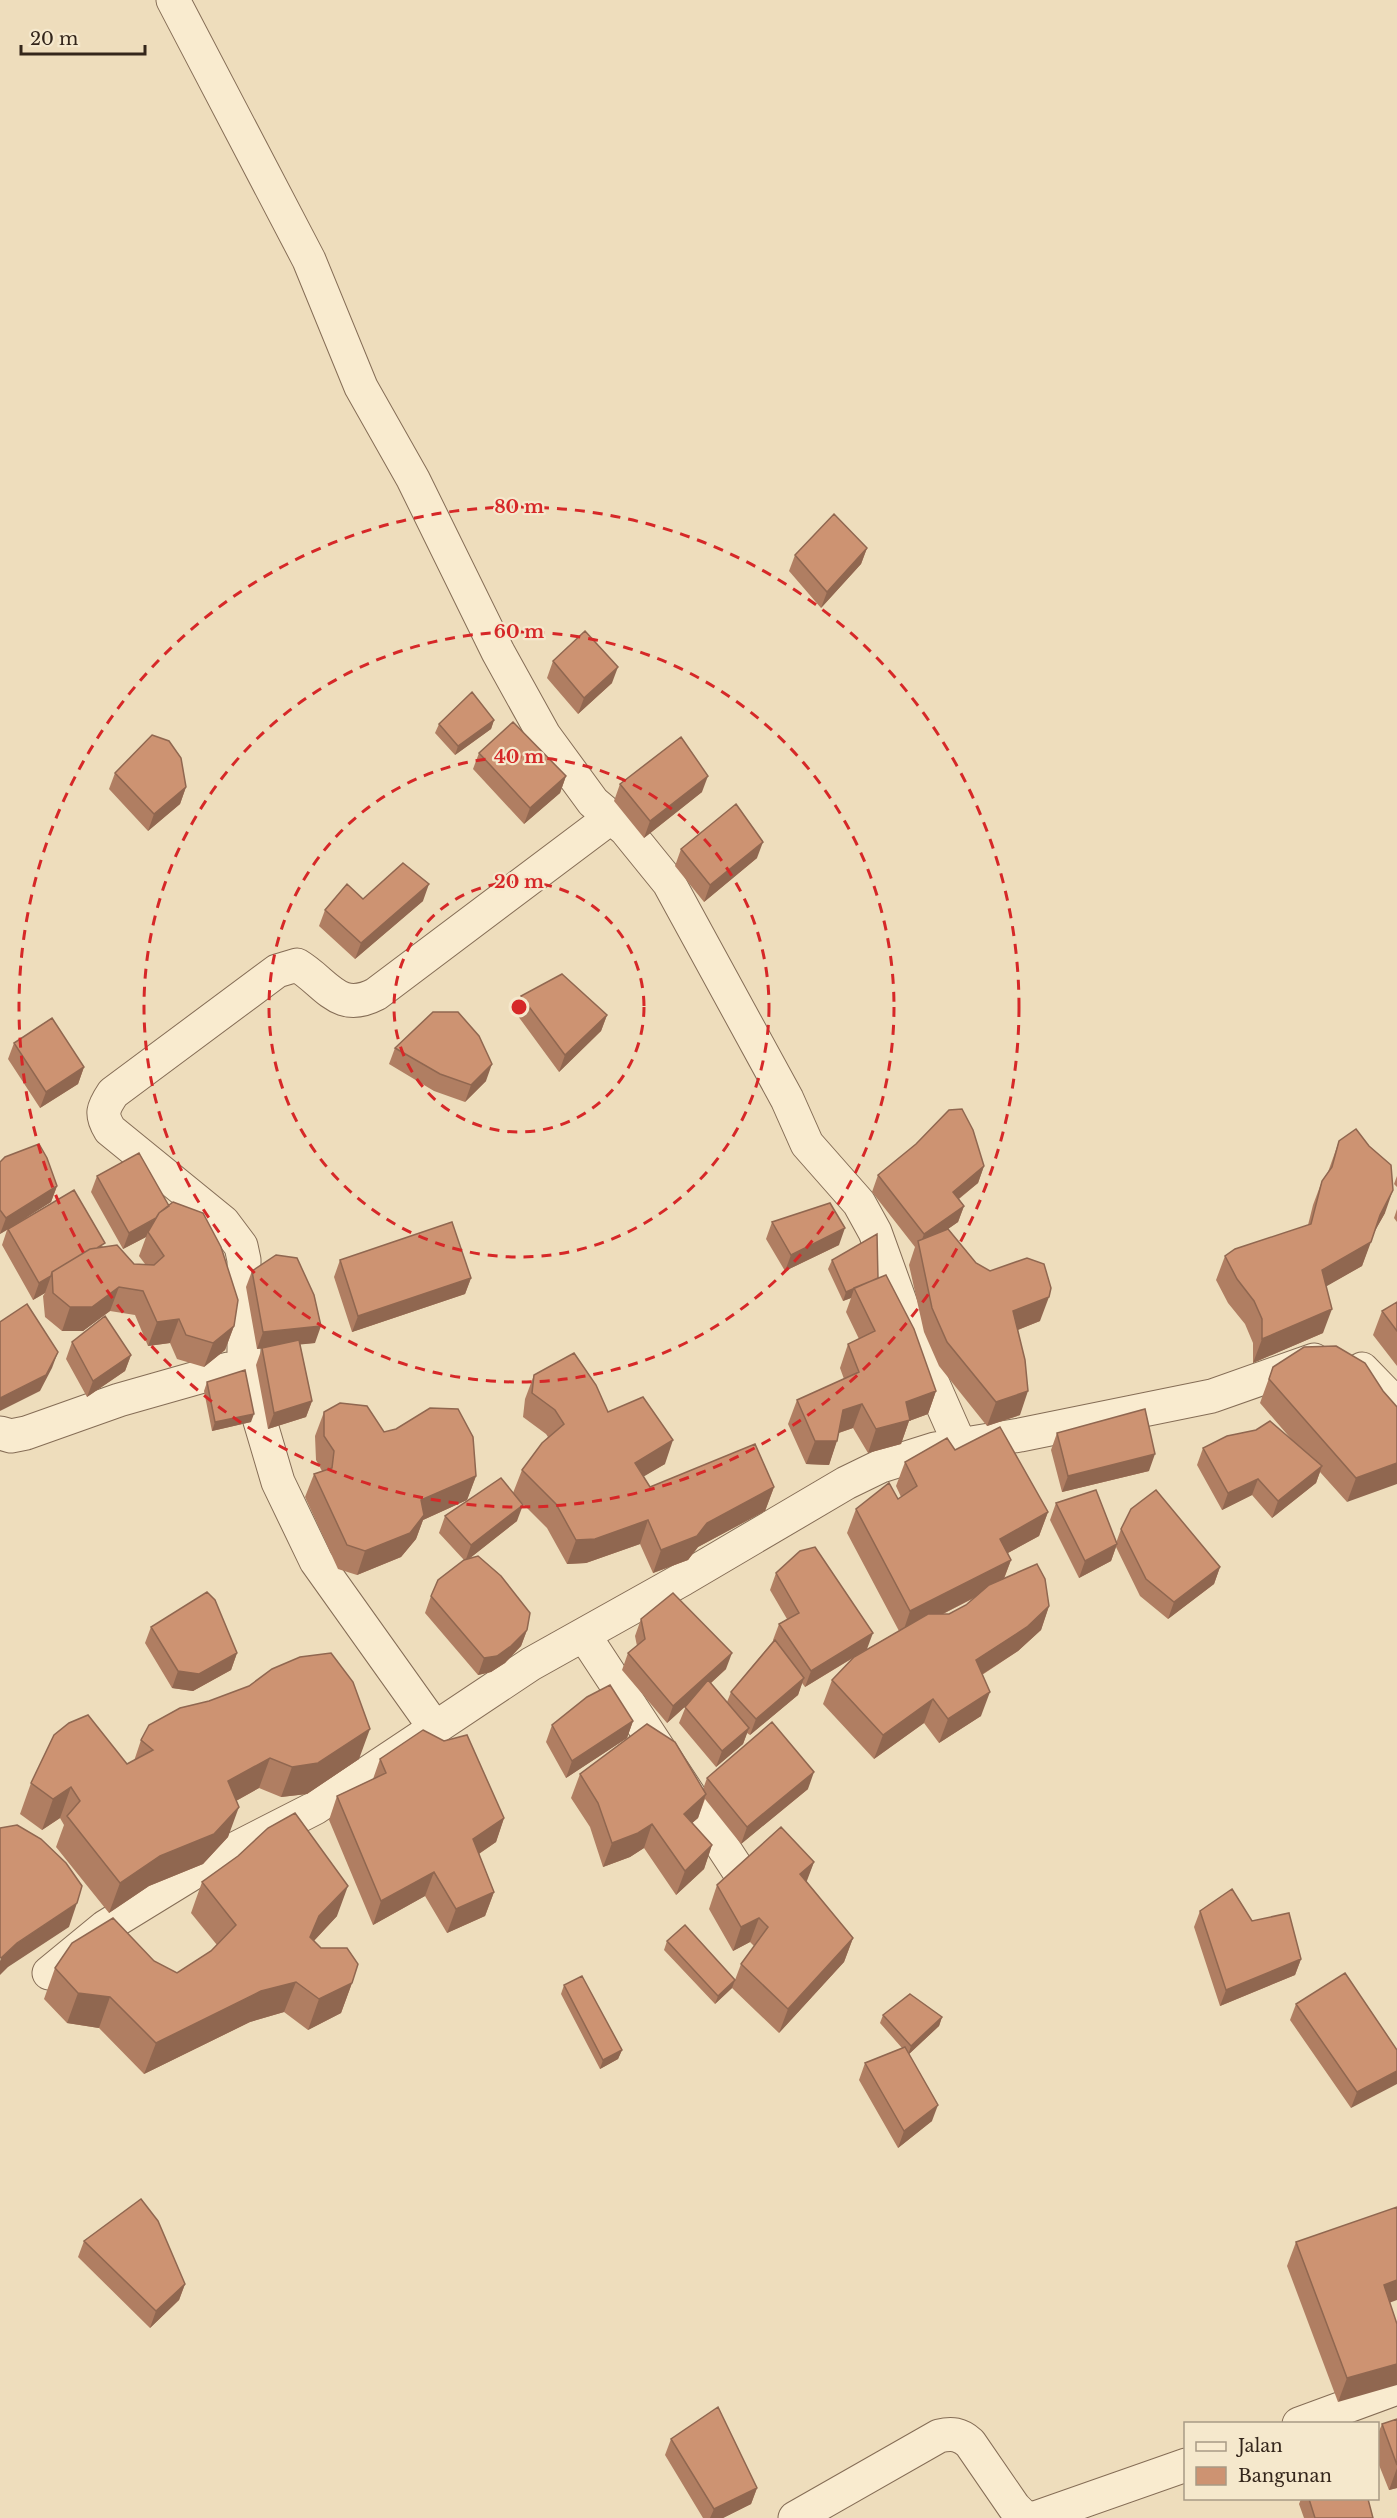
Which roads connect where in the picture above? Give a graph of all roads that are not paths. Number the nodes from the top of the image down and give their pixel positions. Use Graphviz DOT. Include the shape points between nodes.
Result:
graph roads {
  1 [pos="172,0"];
  2 [pos="610,818"];
  3 [pos="244,1367"];
  4 [pos="1397,1404"];
  5 [pos="0,1433"];
  6 [pos="960,1445"];
  7 [pos="584,1635"];
  8 [pos="435,1728"];
  9 [pos="742,1875"];
  10 [pos="49,1973"];
  11 [pos="1397,2388"];
  12 [pos="1304,2422"];
  13 [pos="1184,2465"];
  14 [pos="795,2518"];
  15 [pos="1033,2518"];
  1 -- 2 [label="street" via="309,260 361,387 413,479 498,652 544,735 593,802"];
  2 -- 3 [label="street" via="376,994 361,1002 347,1001 297,965 287,966 113,1094 103,1108 102,1118 110,1130 223,1222 241,1246"];
  2 -- 6 [label="street" via="626,830 669,883 787,1099 807,1144 859,1203 875,1232 915,1343"];
  3 -- 5 [label="street" via="119,1400 26,1433"];
  3 -- 8 [label="street" via="278,1482 316,1561"];
  4 -- 6 [label="street" via="1353,1362 1342,1357 1323,1358 1212,1396"];
  6 -- 7 [label="street" via="881,1466"];
  7 -- 8 [label="street" via="531,1664"];
  7 -- 9 [label="street"];
  8 -- 10 [label="street" via="315,1808 219,1857 105,1927"];
  11 -- 12 [label="street"];
  13 -- 15 [label="street"];
  14 -- 15 [label="street" via="939,2436 950,2434 962,2436 970,2443 1014,2507 1023,2516"];
}
